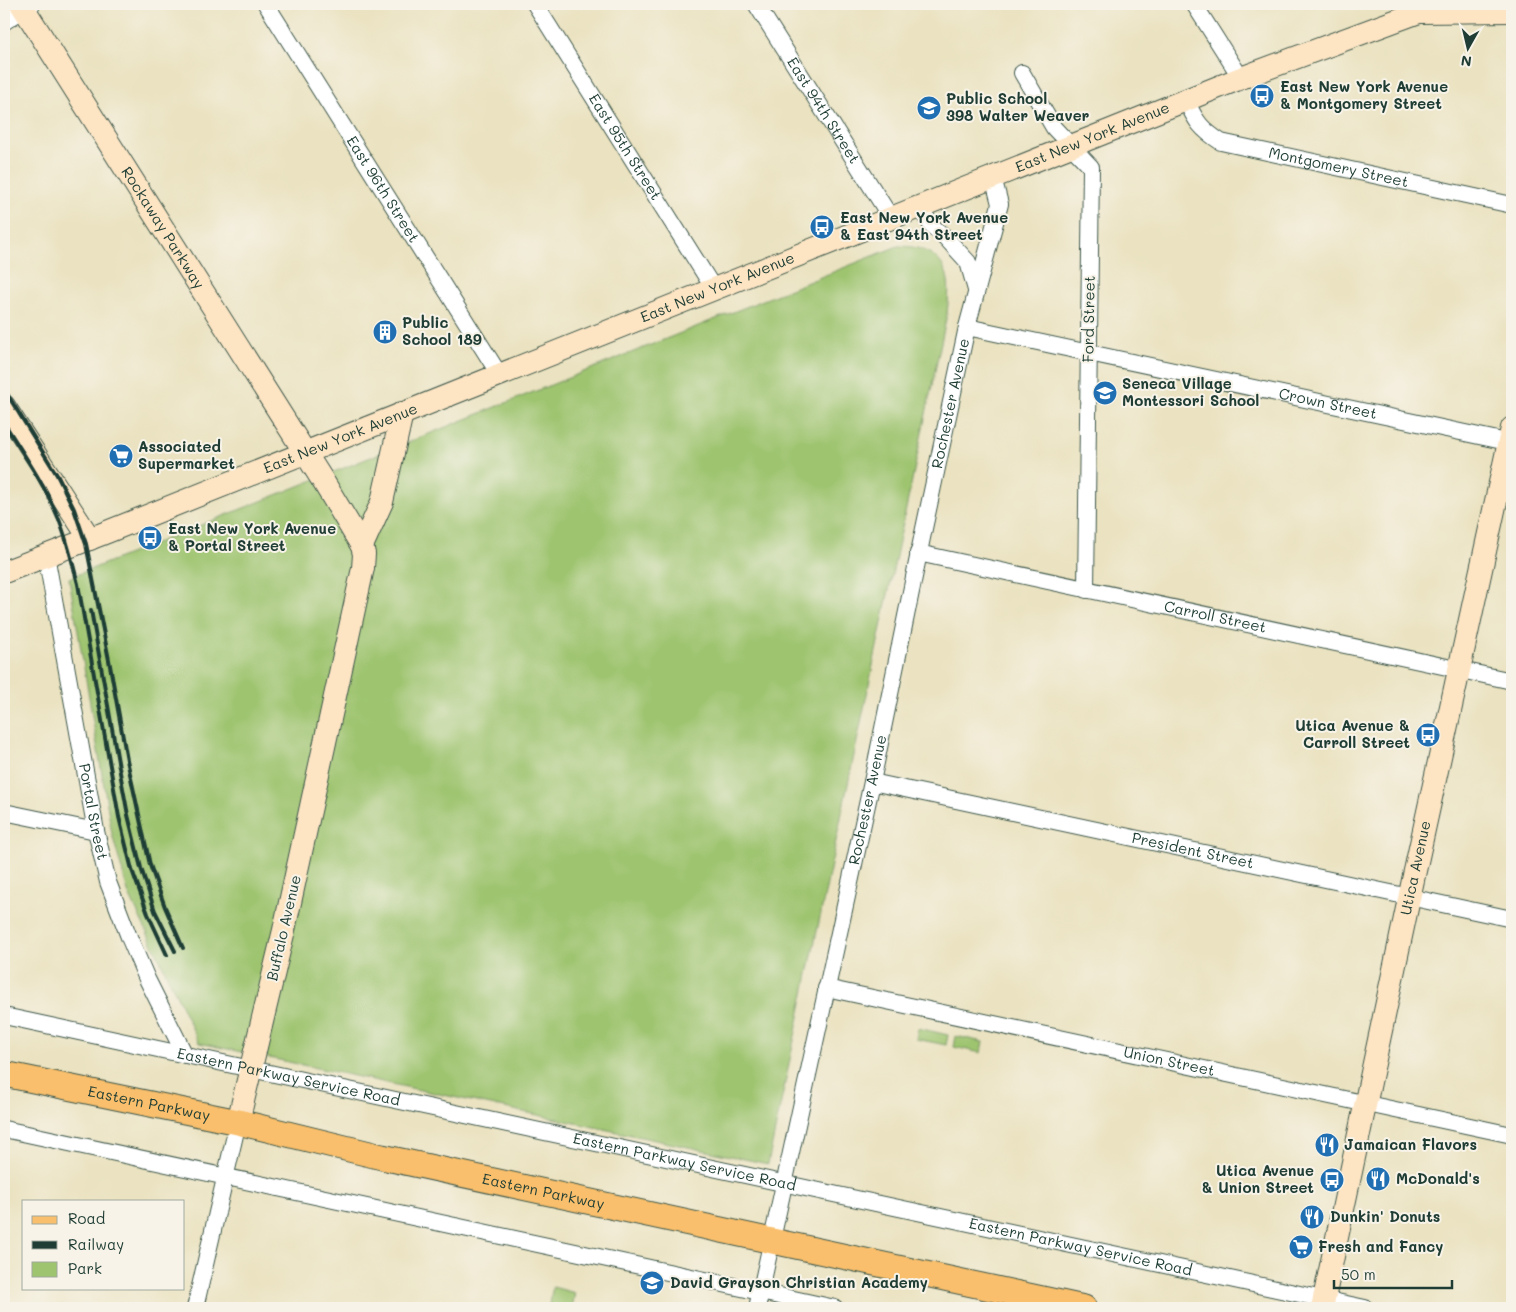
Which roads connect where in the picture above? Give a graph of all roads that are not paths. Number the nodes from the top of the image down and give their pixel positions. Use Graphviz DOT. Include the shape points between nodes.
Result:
graph roads {
  1 [pos="266,4"];
  2 [pos="536,4"];
  3 [pos="756,4"];
  4 [pos="1194,4"];
  5 [pos="25,5"];
  6 [pos="1420,7"];
  7 [pos="1512,11"];
  8 [pos="4,22"];
  9 [pos="1022,73"];
  10 [pos="1241,78"];
  11 [pos="1186,100"];
  12 [pos="1071,146"];
  13 [pos="993,177"];
  14 [pos="1512,204"];
  15 [pos="919,207"];
  16 [pos="892,218"];
  17 [pos="714,289"];
  18 [pos="976,290"];
  19 [pos="967,327"];
  20 [pos="1089,353"];
  21 [pos="499,374"];
  22 [pos="4,406"];
  23 [pos="402,413"];
  24 [pos="1511,438"];
  25 [pos="305,452"];
  26 [pos="90,539"];
  27 [pos="362,546"];
  28 [pos="918,553"];
  29 [pos="46,555"];
  30 [pos="4,572"];
  31 [pos="1086,590"];
  32 [pos="1459,670"];
  33 [pos="1512,681"];
  34 [pos="872,782"];
  35 [pos="4,812"];
  36 [pos="96,831"];
  37 [pos="1409,897"];
  38 [pos="1512,919"];
  39 [pos="826,988"];
  40 [pos="4,1016"];
  41 [pos="185,1055"];
  42 [pos="250,1070"];
  43 [pos="4,1074"];
  44 [pos="1365,1104"];
  45 [pos="238,1122"];
  46 [pos="4,1128"];
  47 [pos="1512,1135"];
  48 [pos="225,1177"];
  49 [pos="784,1184"];
  50 [pos="772,1241"];
  51 [pos="759,1300"];
  52 [pos="1323,1304"];
  53 [pos="195,1308"];
  54 [pos="835,1308"];
  55 [pos="1084,1308"];
  56 [pos="1365,1308"];
  1 -- 21 [label="street, East 96th Street"];
  2 -- 17 [label="street, East 95th Street"];
  3 -- 16 [label="street, East 94th Street"];
  4 -- 10 [label="street"];
  5 -- 8 [label="street"];
  5 -- 25 [label="main road, Rockaway Parkway"];
  6 -- 7 [label="main road, East New York Avenue"];
  6 -- 10 [label="main road, East New York Avenue"];
  9 -- 12 [label="street, Ford Street" via="1054,128"];
  10 -- 11 [label="main road, East New York Avenue"];
  11 -- 12 [label="main road, East New York Avenue"];
  11 -- 14 [label="street, Montgomery Street" via="1206,133 1221,142"];
  12 -- 13 [label="main road, East New York Avenue"];
  12 -- 20 [label="street, Ford Street" via="1091,167"];
  13 -- 15 [label="main road, East New York Avenue"];
  13 -- 18 [label="street, Rochester Avenue" via="1000,204"];
  15 -- 16 [label="main road, East New York Avenue"];
  15 -- 18 [label="street, Rochester Avenue" via="932,226 968,262"];
  16 -- 17 [label="main road, East New York Avenue"];
  17 -- 21 [label="main road, East New York Avenue"];
  18 -- 19 [label="street, Rochester Avenue"];
  19 -- 20 [label="street, Crown Street"];
  19 -- 28 [label="street, Rochester Avenue"];
  20 -- 24 [label="street, Crown Street"];
  20 -- 31 [label="street, Ford Street"];
  21 -- 23 [label="main road, East New York Avenue"];
  22 -- 26 [label="main road"];
  23 -- 25 [label="main road, East New York Avenue"];
  23 -- 27 [label="main road, Buffalo Avenue" via="382,502"];
  24 -- 32 [label="main road, Utica Avenue"];
  25 -- 26 [label="main road, East New York Avenue"];
  25 -- 27 [label="main road, Buffalo Avenue"];
  26 -- 29 [label="main road, East New York Avenue"];
  27 -- 42 [label="main road, Buffalo Avenue" via="363,568"];
  28 -- 31 [label="street, Carroll Street"];
  28 -- 34 [label="street, Rochester Avenue"];
  29 -- 30 [label="main road, East New York Avenue"];
  29 -- 36 [label="street, Portal Street"];
  31 -- 32 [label="street, Carroll Street"];
  32 -- 33 [label="street, Carroll Street"];
  32 -- 37 [label="main road, Utica Avenue"];
  34 -- 37 [label="street, President Street"];
  34 -- 39 [label="street, Rochester Avenue"];
  35 -- 36 [label="street"];
  36 -- 41 [label="street, Portal Street" via="108,882 129,937"];
  37 -- 38 [label="street, President Street"];
  37 -- 44 [label="main road, Utica Avenue"];
  39 -- 44 [label="street, Union Street"];
  39 -- 49 [label="street, Rochester Avenue"];
  40 -- 41 [label="street, Eastern Parkway Service Road"];
  41 -- 42 [label="street, Eastern Parkway Service Road"];
  42 -- 45 [label="main road, Buffalo Avenue"];
  42 -- 49 [label="street, Eastern Parkway Service Road"];
  43 -- 45 [label="main road, Eastern Parkway"];
  44 -- 47 [label="street, Union Street"];
  44 -- 52 [label="main road, Utica Avenue"];
  45 -- 48 [label="street, Buffalo Avenue"];
  45 -- 50 [label="main road, Eastern Parkway" via="382,1157"];
  46 -- 48 [label="street"];
  48 -- 51 [label="street"];
  48 -- 53 [label="street, Buffalo Avenue"];
  49 -- 50 [label="street, Rochester Avenue"];
  49 -- 52 [label="street, Eastern Parkway Service Road"];
  50 -- 51 [label="street, Rochester Avenue"];
  50 -- 55 [label="main road, Eastern Parkway"];
  51 -- 54 [label="street"];
  52 -- 56 [label="street, Eastern Parkway Service Road"];
}
